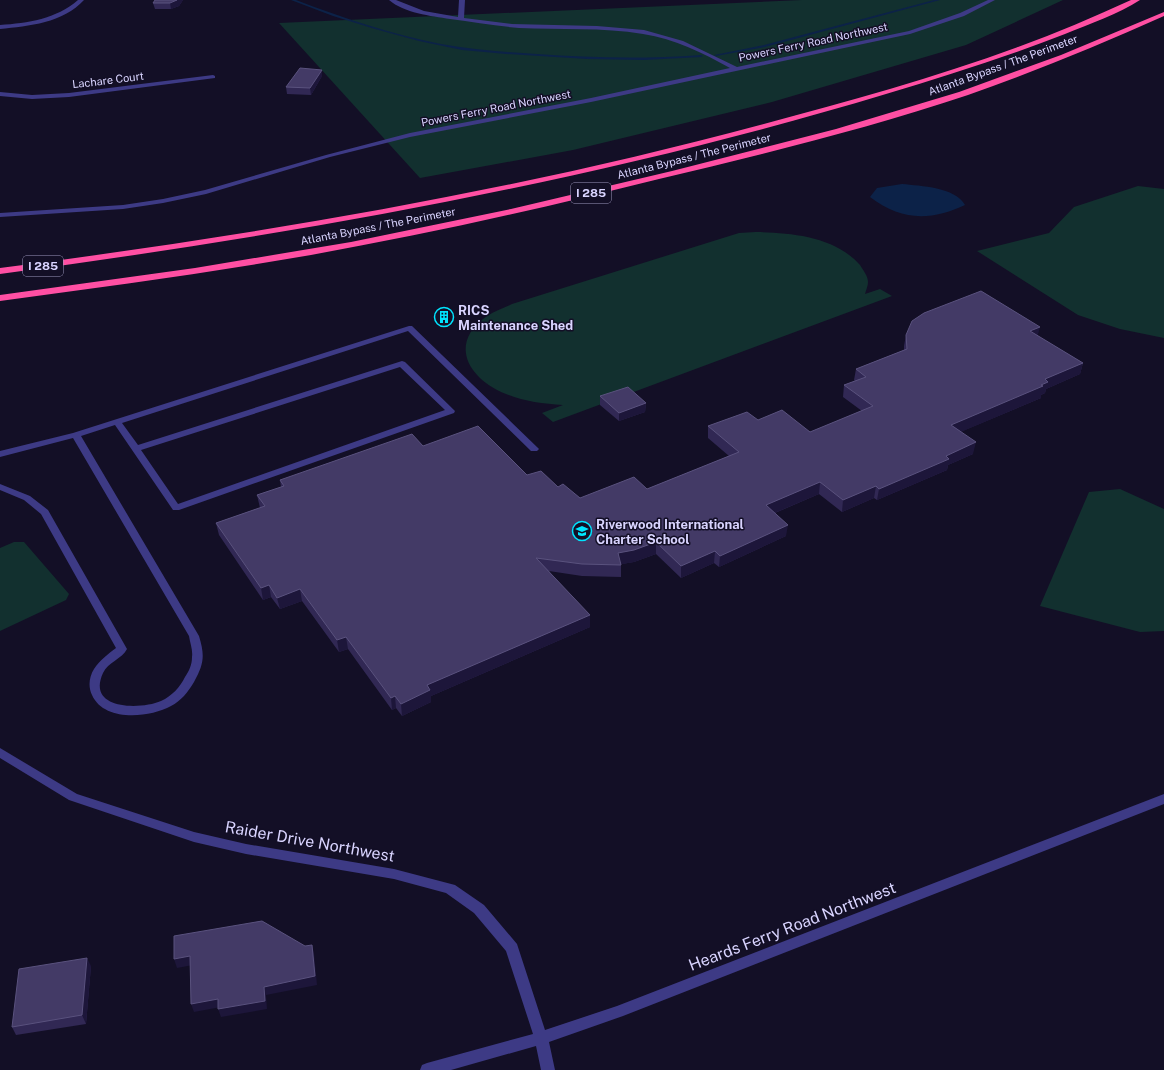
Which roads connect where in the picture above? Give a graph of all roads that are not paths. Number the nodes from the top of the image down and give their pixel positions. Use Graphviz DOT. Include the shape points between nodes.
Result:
graph roads {
  1 [pos="81,0"];
  2 [pos="392,0"];
  3 [pos="462,0"];
  4 [pos="992,0"];
  5 [pos="1137,0"];
  6 [pos="1164,14"];
  7 [pos="461,19"];
  8 [pos="0,27"];
  9 [pos="736,69"];
  10 [pos="213,77"];
  11 [pos="2,97"];
  12 [pos="0,216"];
  13 [pos="0,271"];
  14 [pos="0,298"];
  15 [pos="116,422"];
  16 [pos="76,435"];
  17 [pos="534,449"];
  18 [pos="136,450"];
  19 [pos="0,454"];
  20 [pos="0,487"];
  21 [pos="0,752"];
  22 [pos="1164,799"];
  23 [pos="541,1038"];
  24 [pos="427,1070"];
  25 [pos="548,1070"];
  1 -- 8 [label="street" via="62,14 48,19"];
  2 -- 7 [label="street" via="428,13"];
  3 -- 7 [label="street"];
  4 -- 9 [label="street, Powers Ferry Road Northwest" via="948,21 910,32"];
  5 -- 13 [label="highway, Atlanta Bypass / The Perimeter / I 285" via="1061,33 911,84 835,108 637,159 452,198 286,229"];
  6 -- 14 [label="highway, Atlanta Bypass / The Perimeter / I 285" via="1048,63 963,93 765,152 507,213 401,235 220,266"];
  7 -- 9 [label="street" via="519,26 593,27 644,32 686,43"];
  9 -- 12 [label="street, Powers Ferry Road Northwest" via="410,135 206,192 163,201 124,207"];
  10 -- 11 [label="street, Lachare Court" via="69,95"];
  15 -- 16 [label="street"];
  15 -- 17 [label="street" via="410,328"];
  15 -- 18 [label="street"];
  16 -- 19 [label="street"];
  16 -- 20 [label="street" via="194,636 198,659 191,681 176,698 152,709 126,712 114,709 98,698 95,681 98,672 104,663 122,649 45,512 27,498"];
  18 -- 18 [label="street" via="176,508 451,411 402,364"];
  21 -- 23 [label="street, Raider Drive Northwest" via="73,796 194,837 246,849 394,874 450,889 479,909 512,948"];
  22 -- 23 [label="street, Heards Ferry Road Northwest" via="633,1006"];
  23 -- 24 [label="street, Heards Ferry Road Northwest"];
  23 -- 25 [label="street, Raider Drive Northwest"];
}
